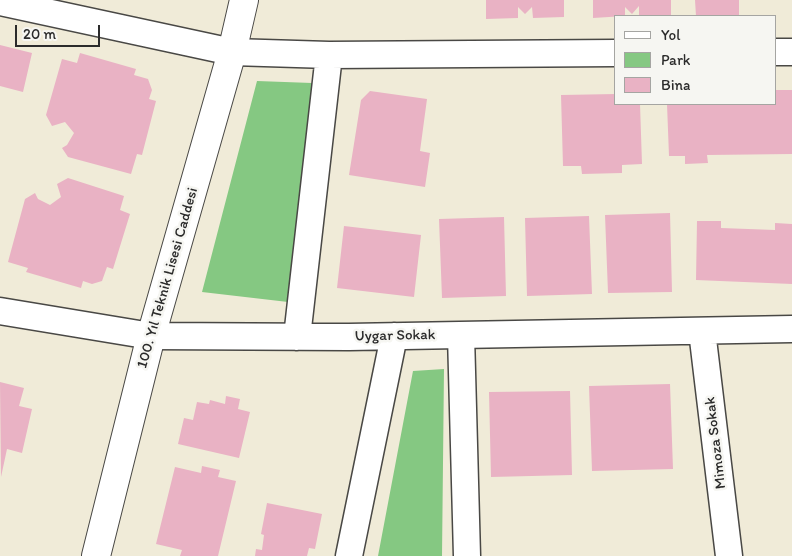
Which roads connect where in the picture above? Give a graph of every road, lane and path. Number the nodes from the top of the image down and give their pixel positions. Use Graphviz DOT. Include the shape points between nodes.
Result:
graph roads {
  1 [pos="244,0"];
  2 [pos="0,2"];
  3 [pos="232,52"];
  4 [pos="777,52"];
  5 [pos="792,52"];
  6 [pos="614,53"];
  7 [pos="329,55"];
  8 [pos="0,311"];
  9 [pos="792,329"];
  10 [pos="702,331"];
  11 [pos="461,335"];
  12 [pos="151,336"];
  13 [pos="394,336"];
  14 [pos="297,337"];
  15 [pos="96,556"];
  16 [pos="349,556"];
  17 [pos="467,556"];
  18 [pos="729,556"];
  1 -- 3 [label="main road, 100. Yıl Teknik Lisesi Caddesi"];
  2 -- 3 [label="street"];
  3 -- 7 [label="street"];
  3 -- 12 [label="main road, 100. Yıl Teknik Lisesi Caddesi"];
  4 -- 5 [label="street"];
  6 -- 7 [label="street"];
  7 -- 14 [label="street"];
  8 -- 12 [label="street, Uygar Sokak"];
  9 -- 10 [label="street, Uygar Sokak"];
  10 -- 11 [label="street, Uygar Sokak"];
  10 -- 18 [label="street, Mimoza Sokak"];
  11 -- 13 [label="street, Uygar Sokak"];
  11 -- 17 [label="street"];
  12 -- 14 [label="street, Uygar Sokak"];
  12 -- 15 [label="main road, 100. Yıl Teknik Lisesi Caddesi"];
  13 -- 14 [label="street, Uygar Sokak"];
  13 -- 16 [label="street"];
}
